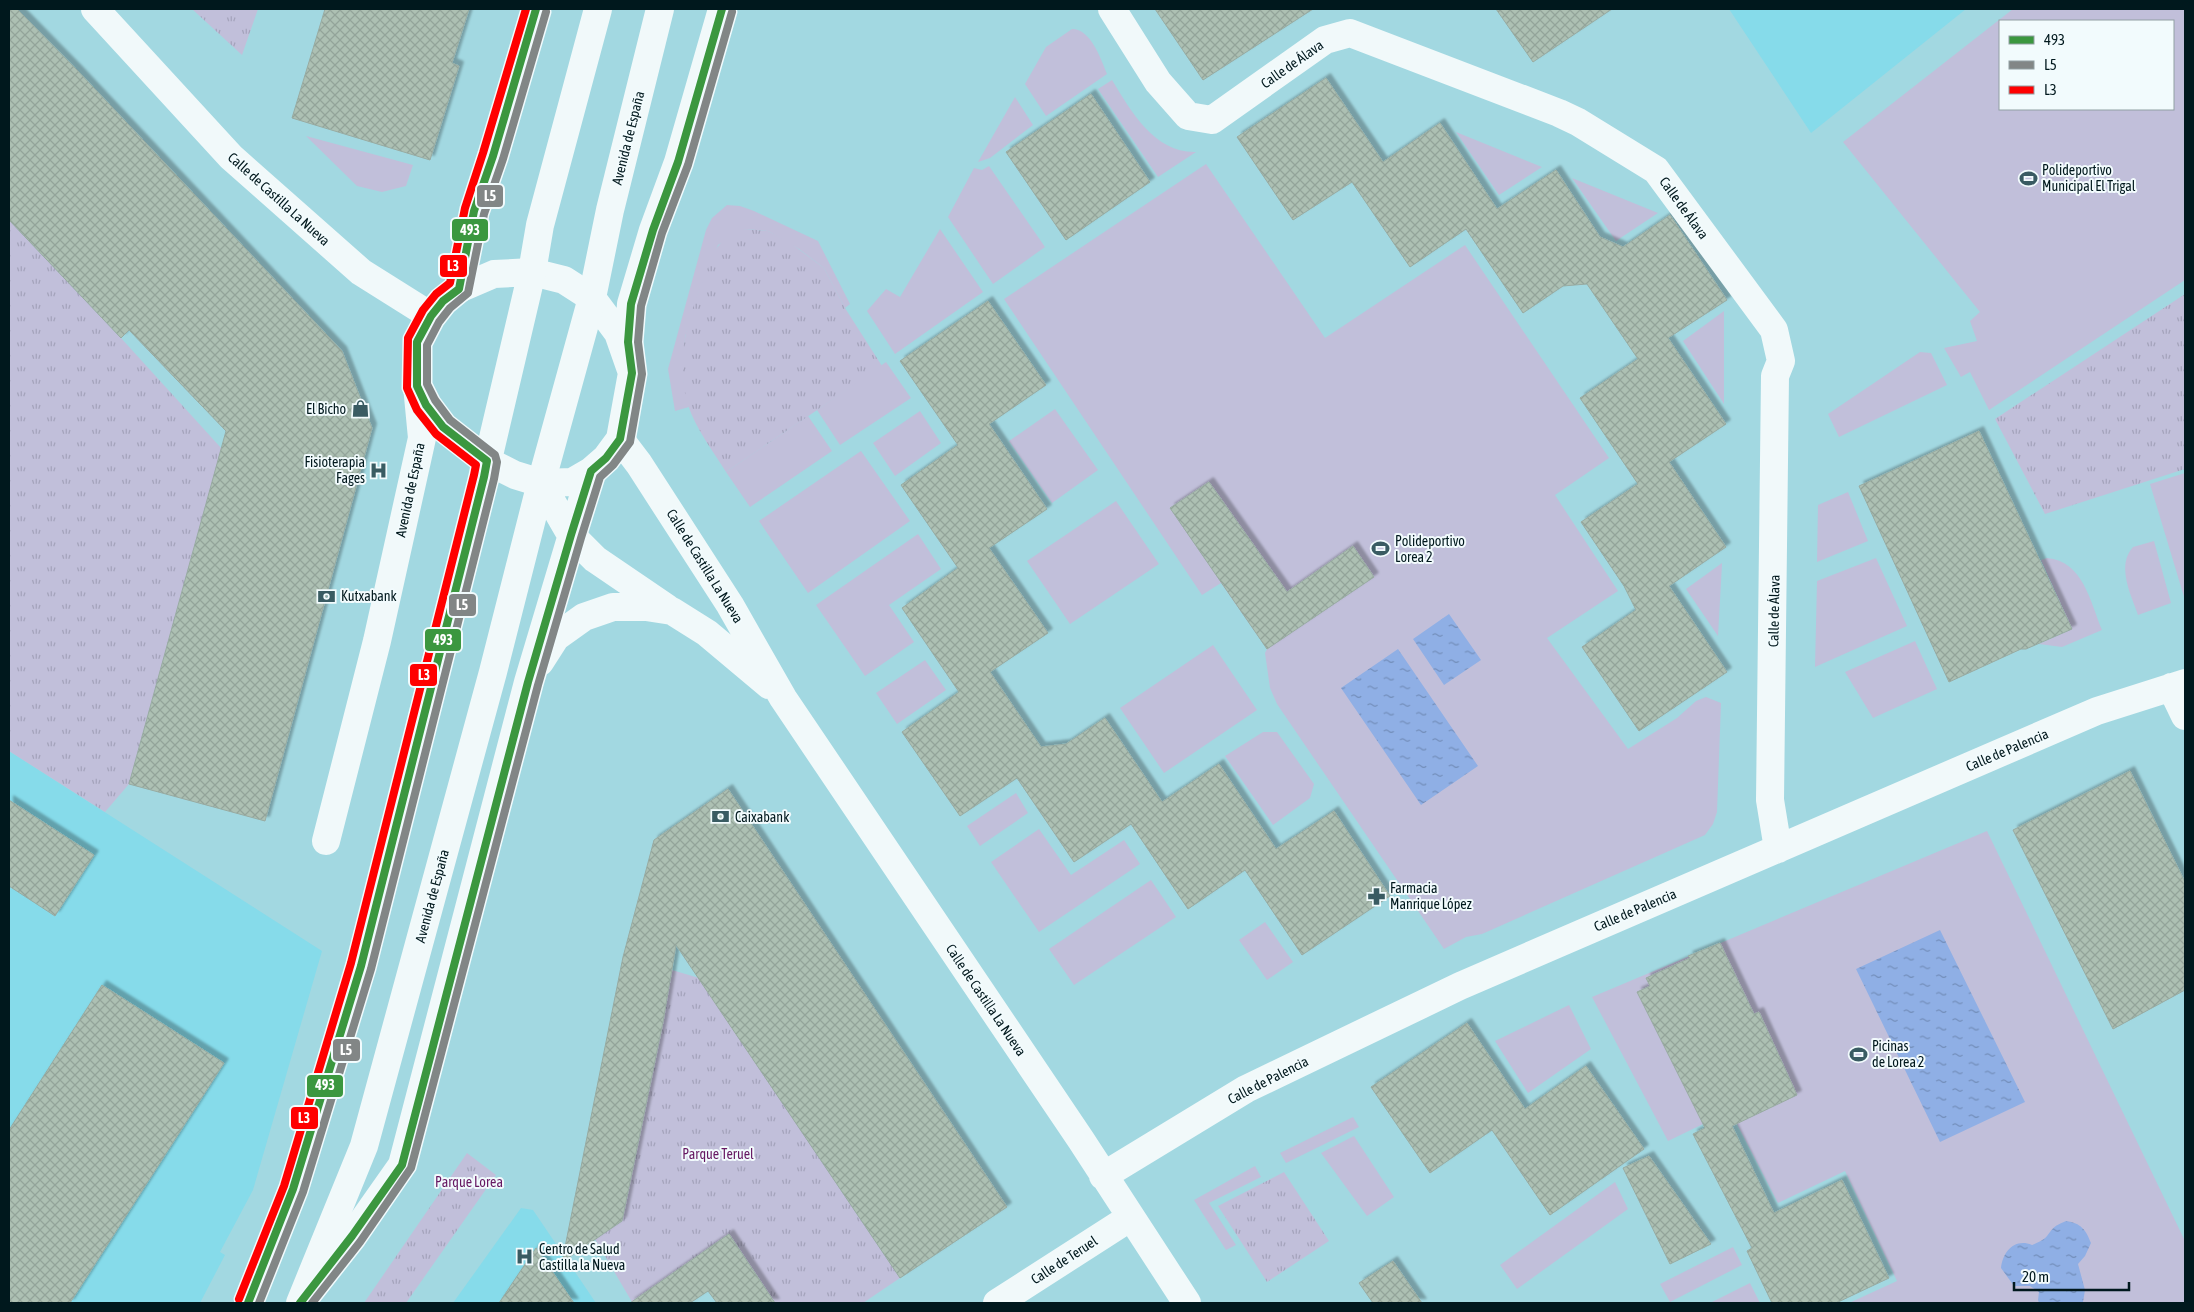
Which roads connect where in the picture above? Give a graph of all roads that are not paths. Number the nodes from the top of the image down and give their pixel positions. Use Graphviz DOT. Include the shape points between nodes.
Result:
graph roads {
  1 [pos="95,9"];
  2 [pos="536,9"];
  3 [pos="598,9"];
  4 [pos="660,9"];
  5 [pos="722,9"];
  6 [pos="1112,9"];
  7 [pos="532,272"];
  8 [pos="459,289"];
  9 [pos="592,298"];
  10 [pos="431,316"];
  11 [pos="632,374"];
  12 [pos="417,386"];
  13 [pos="620,439"];
  14 [pos="487,461"];
  15 [pos="591,472"];
  16 [pos="541,484"];
  17 [pos="571,535"];
  18 [pos="672,611"];
  19 [pos="528,682"];
  20 [pos="2178,685"];
  21 [pos="783,698"];
  22 [pos="2185,716"];
  23 [pos="326,841"];
  24 [pos="1778,849"];
  25 [pos="1103,1176"];
  26 [pos="1131,1217"];
  27 [pos="300,1302"];
  28 [pos="248,1303"];
  29 [pos="997,1303"];
  30 [pos="1187,1303"];
  1 -- 10 [label="street, Calle de Castilla La Nueva" via="231,157 361,272"];
  2 -- 8 [label="street" via="474,211"];
  3 -- 7 [label="street" via="540,225"];
  4 -- 9 [label="street, Avenida de España" via="610,210"];
  5 -- 11 [label="street, Avenida de España" via="678,162 631,304 628,342"];
  6 -- 24 [label="street, Calle de Álava" via="1158,82 1188,116 1212,120 1325,40 1350,33 1566,116 1656,170 1774,330 1781,361 1776,376 1770,800"];
  7 -- 8 [label="street, Avenida de España" via="494,274"];
  7 -- 9 [label="street, Avenida de España" via="564,280"];
  7 -- 14 [label="street"];
  8 -- 10 [label="street, Avenida de España"];
  9 -- 11 [label="street, Avenida de España" via="618,332"];
  9 -- 16 [label="street, Avenida de España"];
  10 -- 12 [label="street" via="416,342"];
  11 -- 13 [label="street, Avenida de España"];
  12 -- 14 [label="street, Avenida de España" via="426,405 443,427"];
  12 -- 23 [label="street, Avenida de España" via="422,438 377,641"];
  13 -- 15 [label="street, Avenida de España"];
  13 -- 21 [label="street, Calle de Castilla La Nueva" via="730,605"];
  14 -- 16 [label="street, Avenida de España"];
  14 -- 28 [label="street" via="361,966 293,1189"];
  15 -- 16 [label="street, Avenida de España" via="572,482"];
  15 -- 17 [label="street, Avenida de España"];
  16 -- 17 [label="street, Calle de Castilla La Nueva"];
  16 -- 27 [label="street, Avenida de España" via="364,1146"];
  17 -- 18 [label="street, Calle de Castilla La Nueva" via="595,559"];
  17 -- 19 [label="street, Avenida de España"];
  18 -- 19 [label="street, Calle de Castilla La Nueva" via="613,607 584,617 556,637"];
  18 -- 21 [label="street, Calle de Castilla La Nueva" via="707,633"];
  19 -- 27 [label="street, Avenida de España" via="402,1165"];
  20 -- 22 [label="street"];
  20 -- 24 [label="street, Calle de Palencia" via="2097,711"];
  21 -- 25 [label="street, Calle de Castilla La Nueva"];
  24 -- 25 [label="street, Calle de Palencia" via="1460,986 1360,1034 1246,1090"];
  25 -- 26 [label="street, Calle de Castilla La Nueva"];
  26 -- 29 [label="street, Calle de Teruel"];
  26 -- 30 [label="street, Calle de Castilla La Nueva"];
}
